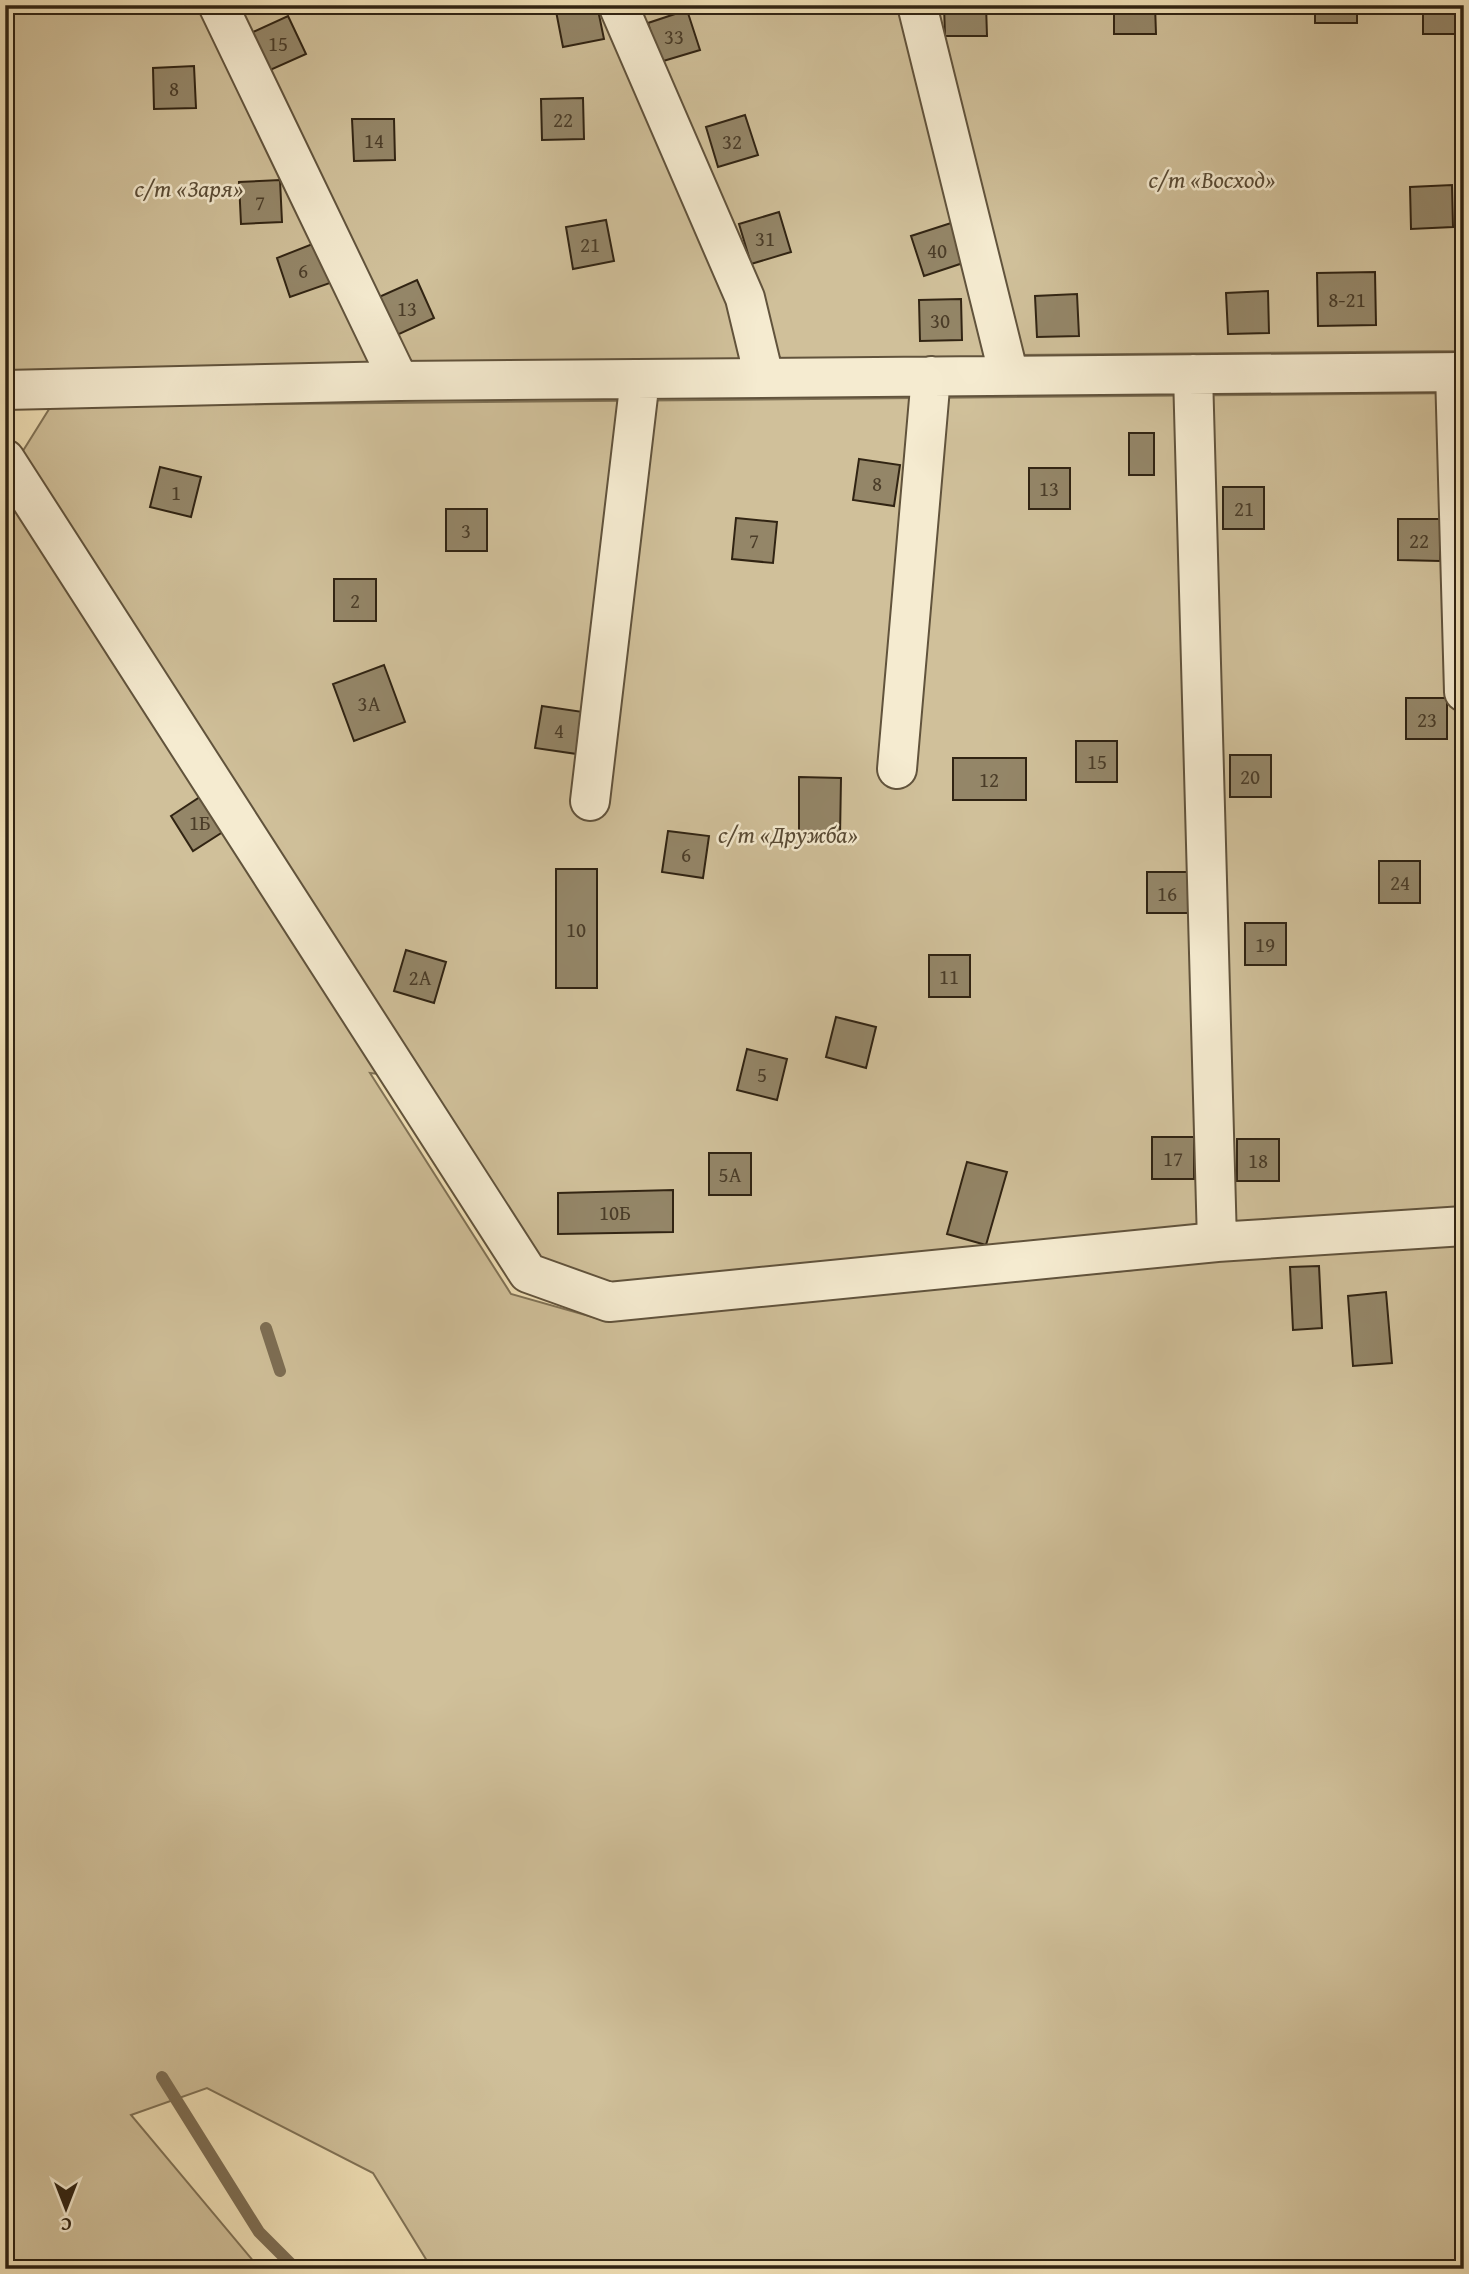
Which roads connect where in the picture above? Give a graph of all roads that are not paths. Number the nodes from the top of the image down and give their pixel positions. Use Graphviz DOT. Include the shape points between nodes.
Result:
graph roads {
  1 [pos="218,5"];
  2 [pos="618,5"];
  3 [pos="917,5"];
  4 [pos="1459,372"];
  5 [pos="1193,374"];
  6 [pos="931,376"];
  7 [pos="1009,376"];
  8 [pos="764,377"];
  9 [pos="640,379"];
  10 [pos="399,381"];
  11 [pos="5,390"];
  12 [pos="5,459"];
  13 [pos="1464,692"];
  14 [pos="897,769"];
  15 [pos="590,801"];
  16 [pos="1464,1226"];
  17 [pos="1217,1242"];
  1 -- 10 [label="street"];
  2 -- 8 [label="street" via="745,298"];
  3 -- 7 [label="street"];
  4 -- 5 [label="street"];
  4 -- 13 [label="street"];
  5 -- 7 [label="street"];
  5 -- 17 [label="street"];
  6 -- 7 [label="street"];
  6 -- 8 [label="street"];
  6 -- 14 [label="street"];
  8 -- 9 [label="street"];
  9 -- 10 [label="street"];
  9 -- 15 [label="street"];
  10 -- 11 [label="street"];
  12 -- 17 [label="street" via="528,1273 609,1302"];
  16 -- 17 [label="street"];
}
